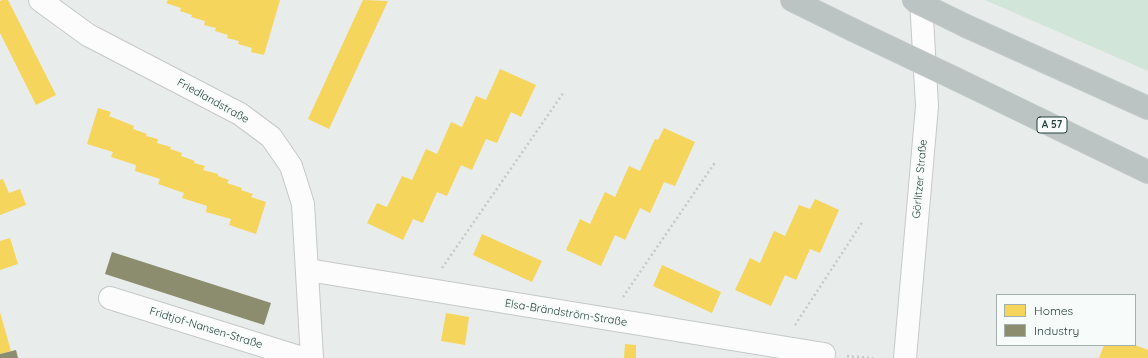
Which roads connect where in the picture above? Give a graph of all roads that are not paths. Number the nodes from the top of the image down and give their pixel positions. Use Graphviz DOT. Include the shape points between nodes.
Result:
graph roads {
  1 [pos="40,0"];
  2 [pos="792,0"];
  3 [pos="913,0"];
  4 [pos="921,0"];
  5 [pos="1148,108"];
  6 [pos="1148,172"];
  7 [pos="308,270"];
  8 [pos="110,298"];
  9 [pos="824,354"];
  10 [pos="302,358"];
  11 [pos="312,358"];
  12 [pos="905,358"];
  1 -- 7 [label="street, Friedlandstraße" via="88,35 240,114 271,137 291,166 303,204"];
  2 -- 6 [label="highway, A 57, bridge"];
  3 -- 5 [label="highway, bridge"];
  4 -- 12 [label="street, Görlitzer Straße" via="927,106"];
  7 -- 9 [label="street, Elsa-Brändström-Straße"];
  7 -- 11 [label="street, Friedlandstraße"];
  8 -- 10 [label="street, Fridtjof-Nansen-Straße"];
}
